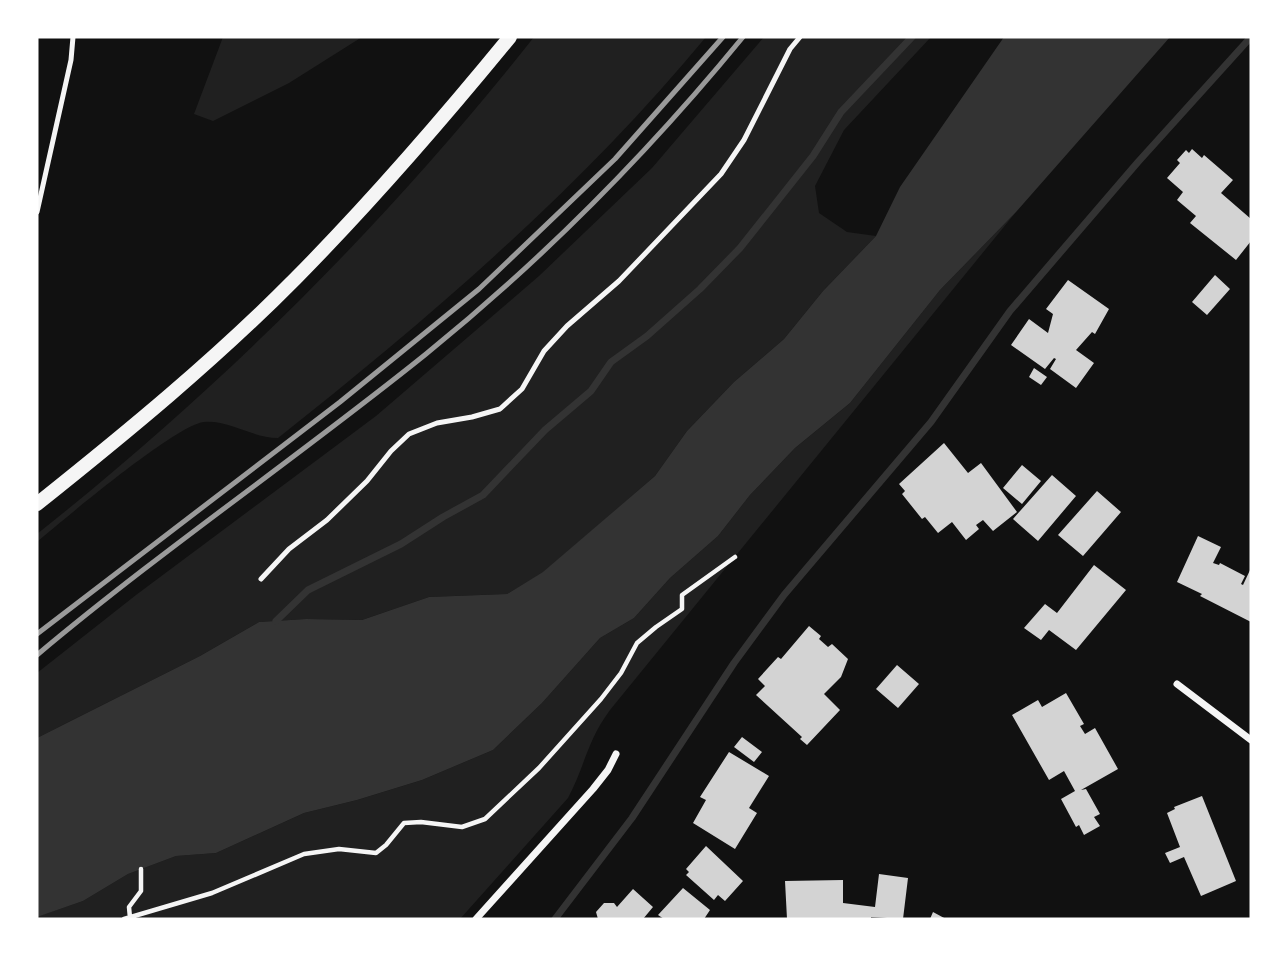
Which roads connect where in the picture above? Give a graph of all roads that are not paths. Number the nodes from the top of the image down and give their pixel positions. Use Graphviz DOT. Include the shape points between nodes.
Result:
graph roads {
  1 [pos="74,37"];
  2 [pos="510,37"];
  3 [pos="800,37"];
  4 [pos="37,212"];
  5 [pos="37,504"];
  6 [pos="261,579"];
  7 [pos="1177,684"];
  8 [pos="1251,740"];
  9 [pos="616,754"];
  10 [pos="476,919"];
  1 -- 4 [label="lane"];
  2 -- 5 [label="main road" via="374,197 294,280 212,358"];
  3 -- 6 [label="lane" via="744,140 720,174 620,281 544,351 523,389 500,409 409,434 347,501"];
  7 -- 8 [label="street"];
  9 -- 10 [label="street" via="593,789"];
}
